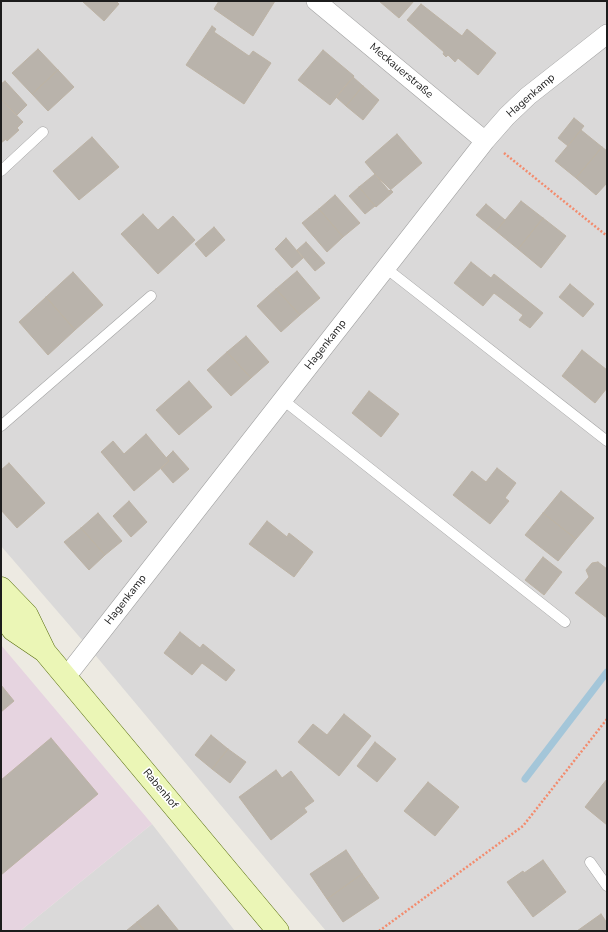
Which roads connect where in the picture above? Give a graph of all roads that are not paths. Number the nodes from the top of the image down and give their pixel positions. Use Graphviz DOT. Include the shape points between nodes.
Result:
graph roads {
  1 [pos="316,1"];
  2 [pos="607,34"];
  3 [pos="43,132"];
  4 [pos="485,141"];
  5 [pos="1,171"];
  6 [pos="387,269"];
  7 [pos="152,296"];
  8 [pos="283,400"];
  9 [pos="1,426"];
  10 [pos="607,441"];
  11 [pos="1,588"];
  12 [pos="1,613"];
  13 [pos="565,622"];
  14 [pos="44,652"];
  15 [pos="66,677"];
  16 [pos="590,862"];
  17 [pos="607,886"];
  18 [pos="279,930"];
  1 -- 4 [label="street, Meckauerstraße"];
  2 -- 4 [label="street, Hagenkamp" via="528,96"];
  3 -- 5 [label="lane"];
  4 -- 6 [label="street, Hagenkamp"];
  6 -- 8 [label="street, Hagenkamp"];
  6 -- 10 [label="lane"];
  7 -- 9 [label="lane"];
  8 -- 13 [label="lane"];
  8 -- 15 [label="street, Hagenkamp"];
  11 -- 14 [label="street, Rabenhof" via="27,615"];
  12 -- 14 [label="street, Rabenhof" via="13,630"];
  14 -- 15 [label="street, Rabenhof"];
  15 -- 18 [label="street, Rabenhof"];
  16 -- 17 [label="lane"];
}
